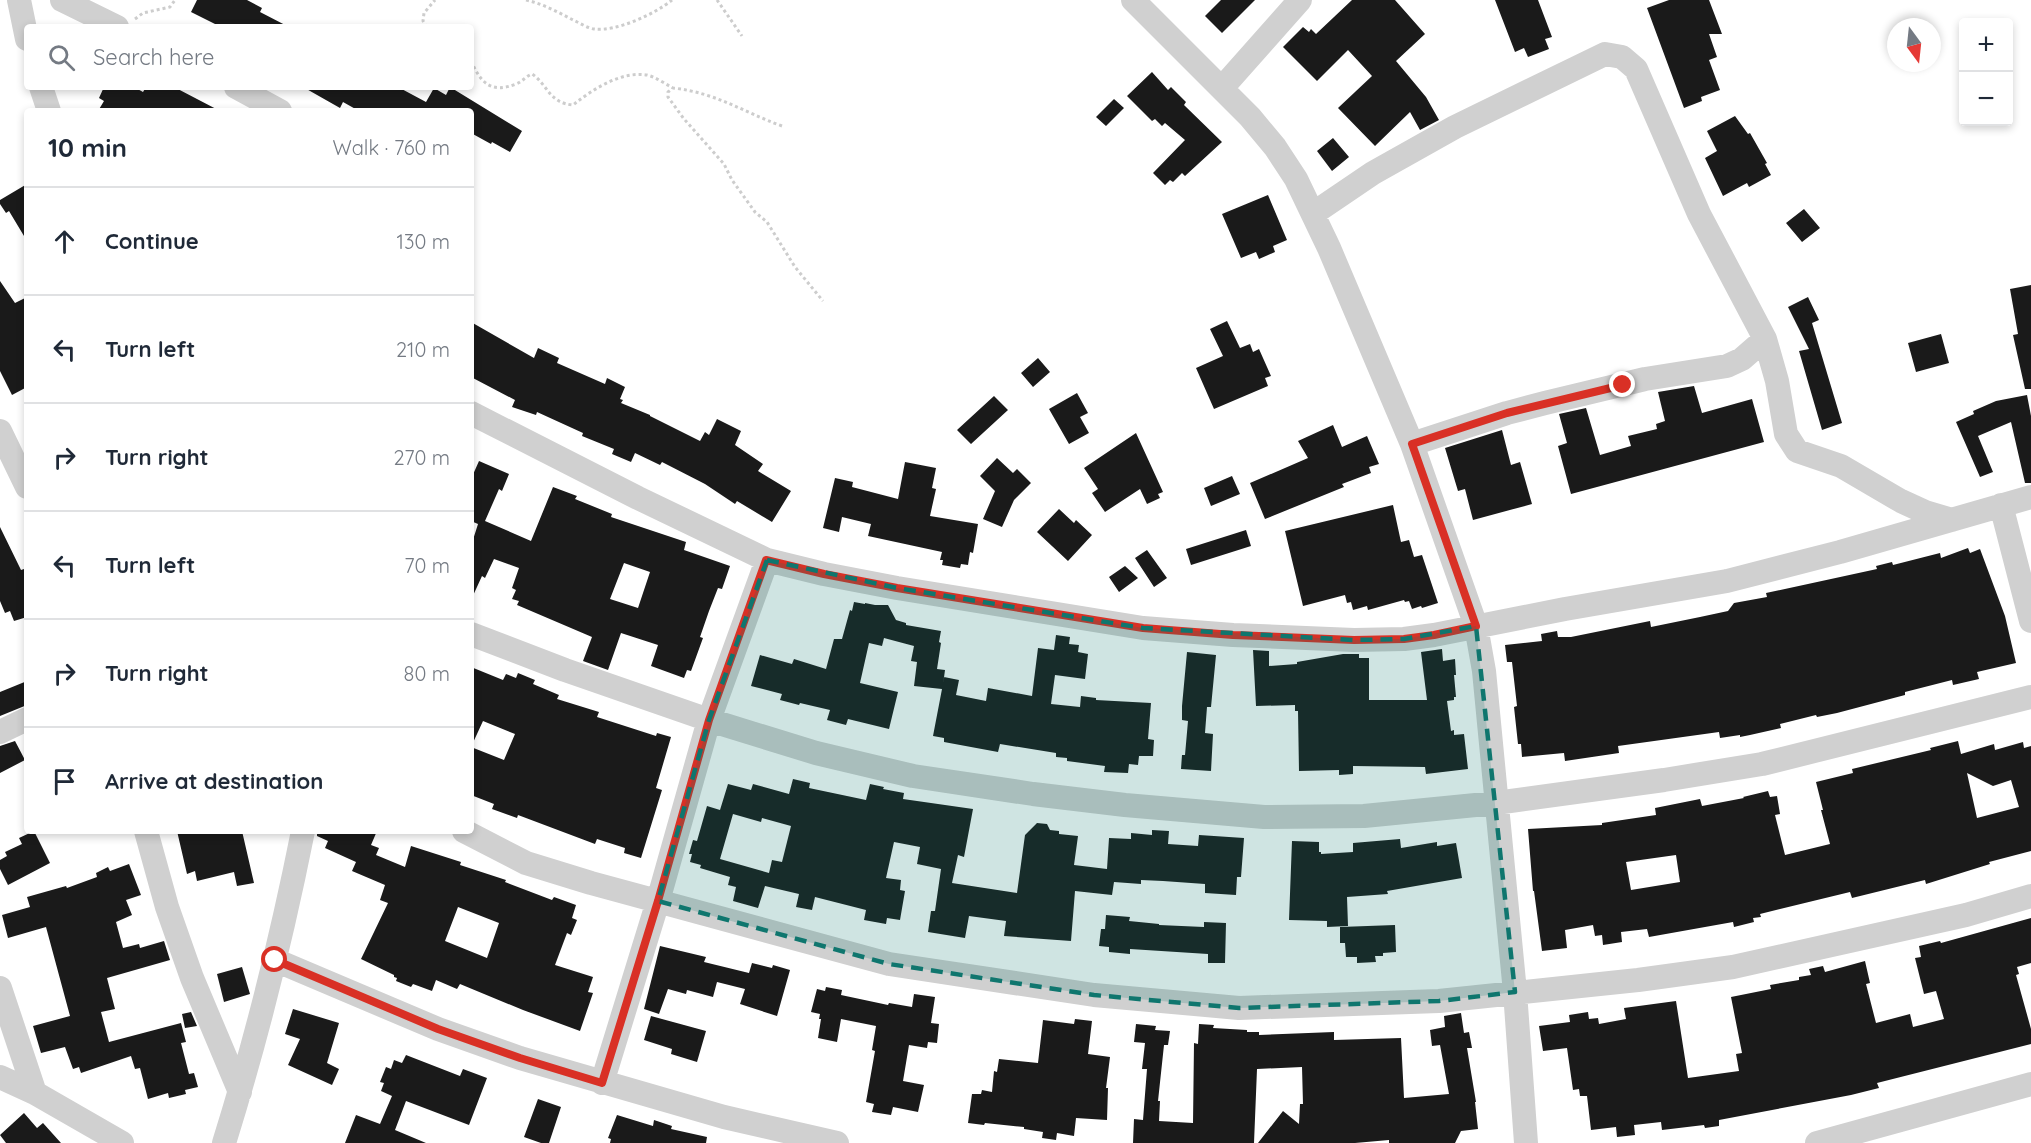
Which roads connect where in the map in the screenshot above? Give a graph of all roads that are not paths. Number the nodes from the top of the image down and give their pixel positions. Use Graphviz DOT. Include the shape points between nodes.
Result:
graph roads {
  1 [pos="19,0"];
  2 [pos="62,0"];
  3 [pos="1133,0"];
  4 [pos="1300,0"];
  5 [pos="24,24"];
  6 [pos="125,24"];
  7 [pos="1222,88"];
  8 [pos="42,90"];
  9 [pos="242,90"];
  10 [pos="48,108"];
  11 [pos="274,108"];
  12 [pos="1314,213"];
  13 [pos="1765,339"];
  14 [pos="474,415"];
  15 [pos="0,431"];
  16 [pos="1412,444"];
  17 [pos="24,481"];
  18 [pos="2031,497"];
  19 [pos="2001,505"];
  20 [pos="1953,520"];
  21 [pos="766,560"];
  22 [pos="2031,621"];
  23 [pos="1476,626"];
  24 [pos="474,635"];
  25 [pos="2031,697"];
  26 [pos="24,720"];
  27 [pos="709,720"];
  28 [pos="0,732"];
  29 [pos="1496,803"];
  30 [pos="147,834"];
  31 [pos="302,834"];
  32 [pos="470,834"];
  33 [pos="2031,896"];
  34 [pos="658,901"];
  35 [pos="275,960"];
  36 [pos="0,988"];
  37 [pos="1515,992"];
  38 [pos="0,1077"];
  39 [pos="602,1083"];
  40 [pos="2031,1084"];
  41 [pos="240,1092"];
  42 [pos="35,1093"];
  43 [pos="122,1143"];
  44 [pos="224,1143"];
  45 [pos="837,1143"];
  46 [pos="1526,1143"];
  47 [pos="1817,1143"];
  1 -- 5 [label="street"];
  2 -- 6 [label="street"];
  3 -- 7 [label="street"];
  4 -- 7 [label="street"];
  7 -- 12 [label="street" via="1275,147"];
  8 -- 10 [label="street"];
  9 -- 11 [label="street"];
  12 -- 13 [label="street" via="1373,173 1455,127 1605,54 1622,57 1636,69 1699,214"];
  12 -- 16 [label="street"];
  13 -- 16 [label="street" via="1727,366 1645,379 1545,403"];
  13 -- 20 [label="street" via="1786,434 1797,451 1841,466 1901,501"];
  14 -- 21 [label="street"];
  15 -- 17 [label="street"];
  16 -- 23 [label="street"];
  18 -- 19 [label="street"];
  19 -- 20 [label="street"];
  19 -- 22 [label="street"];
  20 -- 23 [label="street" via="1727,581"];
  21 -- 23 [label="street" via="897,588 1143,628 1354,640 1424,637"];
  21 -- 27 [label="street"];
  23 -- 29 [label="street"];
  24 -- 27 [label="street"];
  25 -- 29 [label="street" via="1762,764"];
  26 -- 28 [label="street"];
  27 -- 29 [label="street" via="816,753 913,776 1125,805 1264,817 1364,816"];
  27 -- 34 [label="street"];
  29 -- 37 [label="street"];
  30 -- 41 [label="street" via="192,978"];
  31 -- 35 [label="street"];
  32 -- 34 [label="street" via="526,863"];
  33 -- 37 [label="street" via="1966,915 1733,967"];
  34 -- 37 [label="street" via="889,964 1094,995 1239,1008 1439,1001"];
  34 -- 39 [label="street"];
  35 -- 39 [label="street" via="438,1029"];
  35 -- 41 [label="street"];
  36 -- 42 [label="street"];
  37 -- 46 [label="street"];
  38 -- 42 [label="street"];
  39 -- 45 [label="street"];
  40 -- 47 [label="street"];
  41 -- 44 [label="street"];
  42 -- 43 [label="street"];
}
